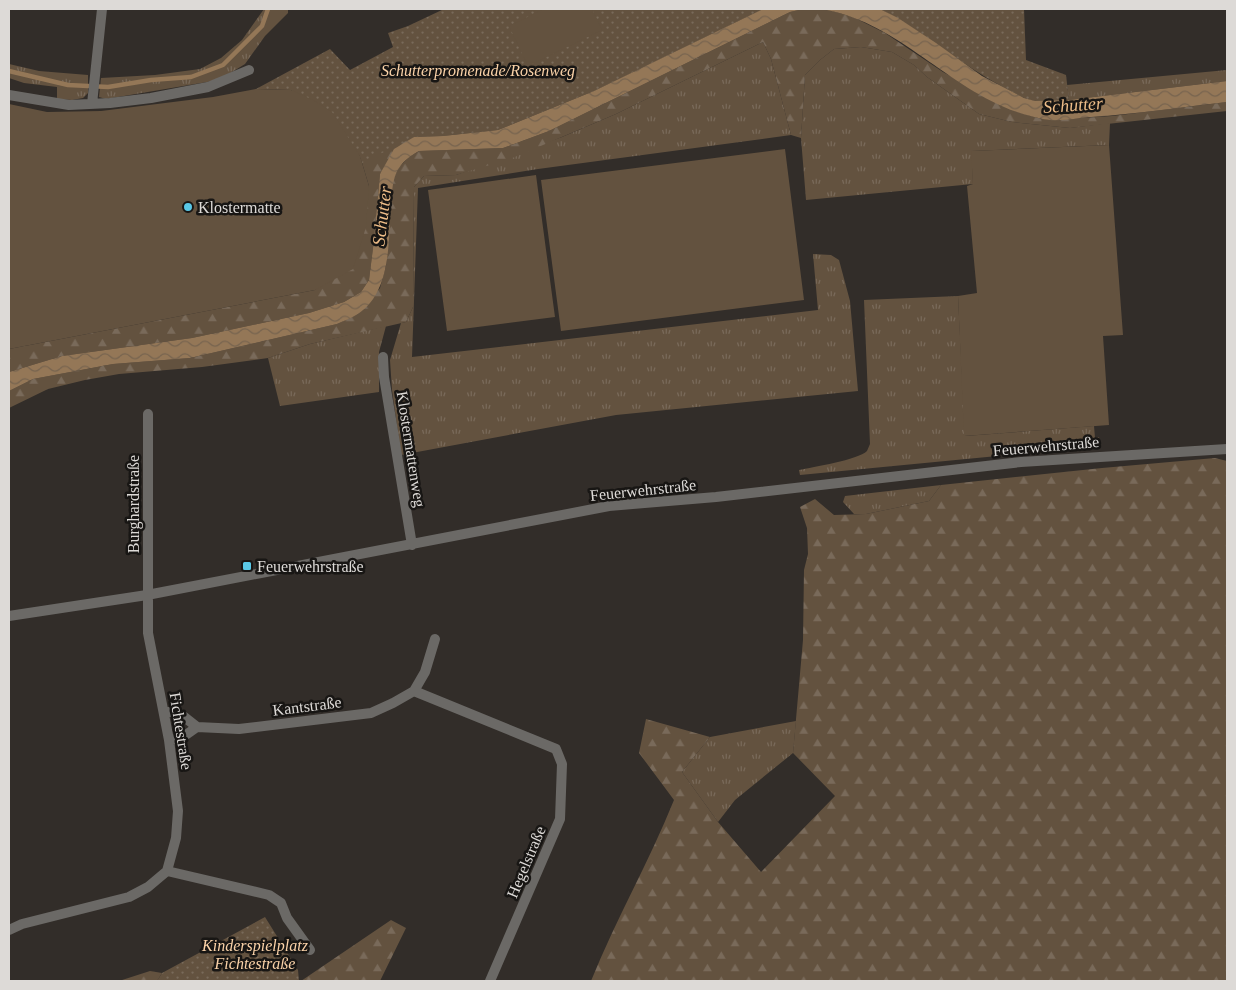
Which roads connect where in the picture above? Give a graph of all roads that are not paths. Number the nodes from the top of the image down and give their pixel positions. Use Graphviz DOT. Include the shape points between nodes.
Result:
graph roads {
  1 [pos="102,9"];
  2 [pos="249,70"];
  3 [pos="9,95"];
  4 [pos="92,104"];
  5 [pos="383,357"];
  6 [pos="148,414"];
  7 [pos="1227,449"];
  8 [pos="412,545"];
  9 [pos="147,595"];
  10 [pos="9,616"];
  11 [pos="435,640"];
  12 [pos="414,691"];
  13 [pos="164,712"];
  14 [pos="197,728"];
  15 [pos="169,740"];
  16 [pos="167,870"];
  17 [pos="9,922"];
  18 [pos="22,924"];
  19 [pos="9,930"];
  20 [pos="310,950"];
  21 [pos="490,981"];
  1 -- 4 [label="street"];
  2 -- 4 [label="street" via="208,87 151,98"];
  3 -- 4 [label="street" via="69,105"];
  5 -- 8 [label="street, Klostermattenweg"];
  6 -- 9 [label="street, Burghardstraße"];
  7 -- 8 [label="street, Feuerwehrstraße" via="1021,462 609,506"];
  8 -- 9 [label="street, Feuerwehrstraße"];
  9 -- 10 [label="street, Feuerwehrstraße"];
  9 -- 13 [label="street, Fichtestraße" via="148,633"];
  11 -- 12 [label="street, Kantstraße" via="425,672"];
  12 -- 14 [label="street, Kantstraße" via="371,714 239,729"];
  12 -- 21 [label="street, Hegelstraße" via="556,749 562,764 560,818"];
  13 -- 14 [label="street" via="183,716"];
  13 -- 15 [label="street, Fichtestraße"];
  14 -- 15 [label="street, Kantstraße" via="180,739"];
  15 -- 16 [label="street, Fichtestraße" via="178,810 176,838"];
  16 -- 18 [label="street" via="148,887 129,896"];
  16 -- 20 [label="street" via="269,895 281,903 287,918"];
  17 -- 18 [label="street"];
  18 -- 19 [label="street"];
}
